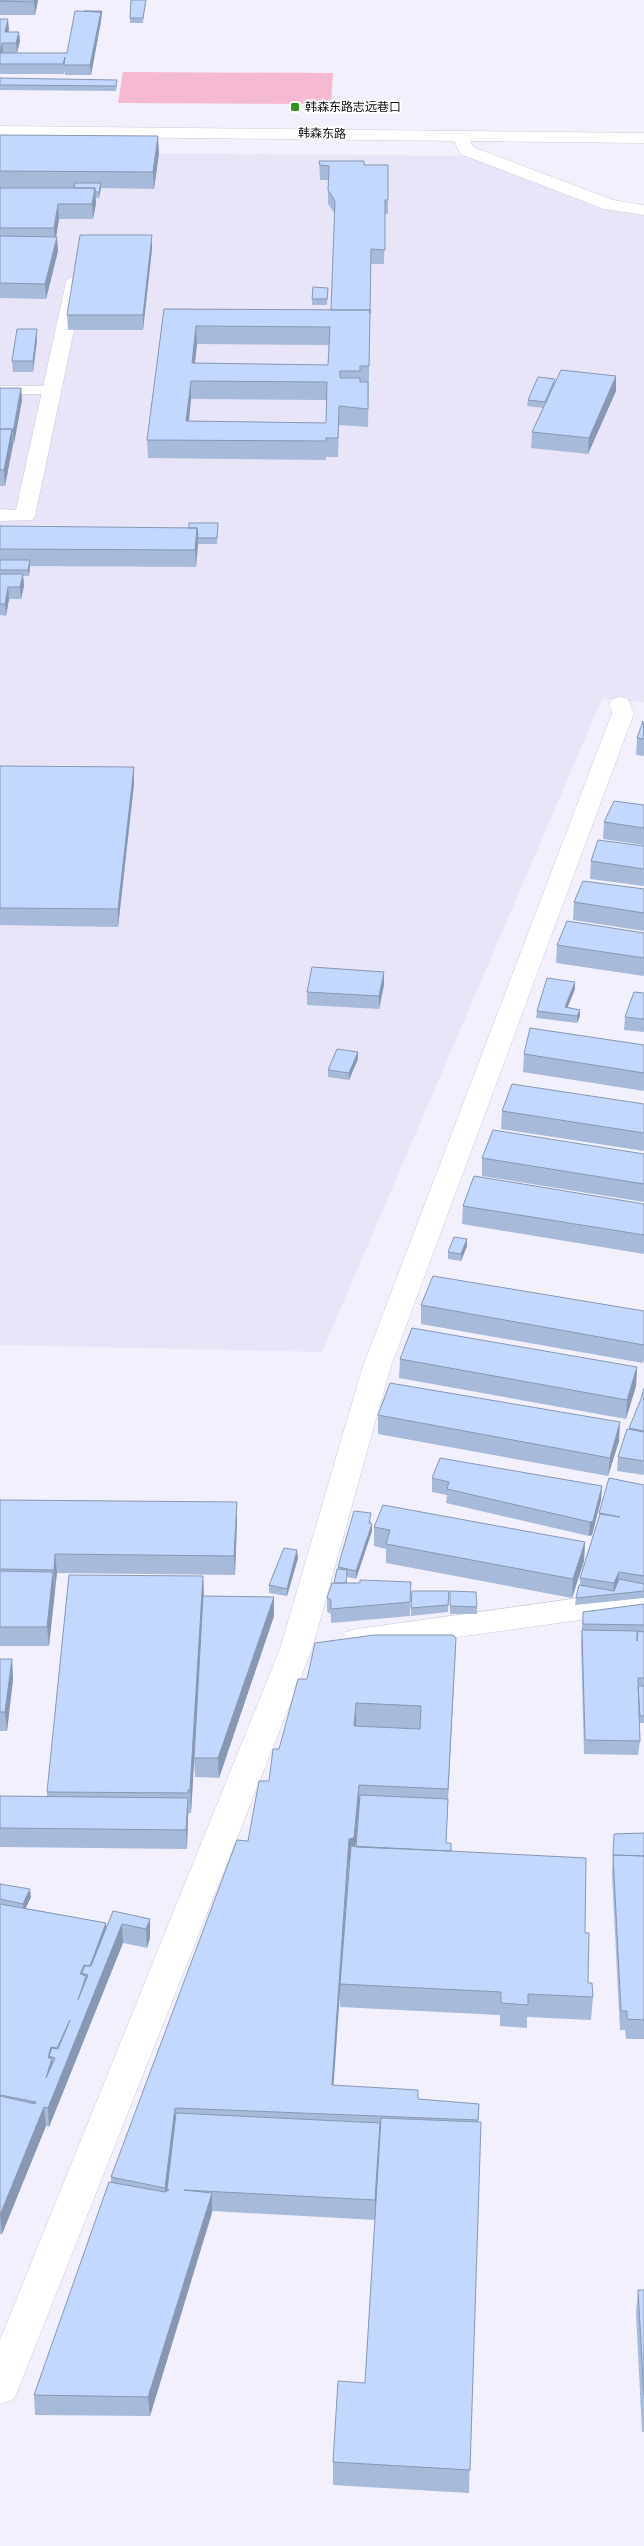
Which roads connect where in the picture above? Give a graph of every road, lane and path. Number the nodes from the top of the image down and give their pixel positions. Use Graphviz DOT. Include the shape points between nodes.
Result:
graph roads {
  1 [pos="0,116"];
  2 [pos="644,123"];
  3 [pos="0,131"];
  4 [pos="460,136"];
  5 [pos="644,138"];
  6 [pos="644,210"];
  7 [pos="79,260"];
  8 [pos="0,390"];
  9 [pos="51,390"];
  10 [pos="0,515"];
  11 [pos="620,704"];
  12 [pos="644,1600"];
  13 [pos="296,1649"];
  14 [pos="0,2388"];
  1 -- 2 [label="street, 韩森东路"];
  3 -- 4 [label="street, 韩森东路"];
  4 -- 5 [label="street, 韩森东路"];
  4 -- 6 [label="street" via="466,150 610,205"];
  7 -- 9 [label="street"];
  8 -- 9 [label="lane"];
  9 -- 10 [label="street" via="24,516"];
  11 -- 13 [label="street" via="623,713 376,1369"];
  12 -- 13 [label="street"];
  13 -- 14 [label="street"];
}
